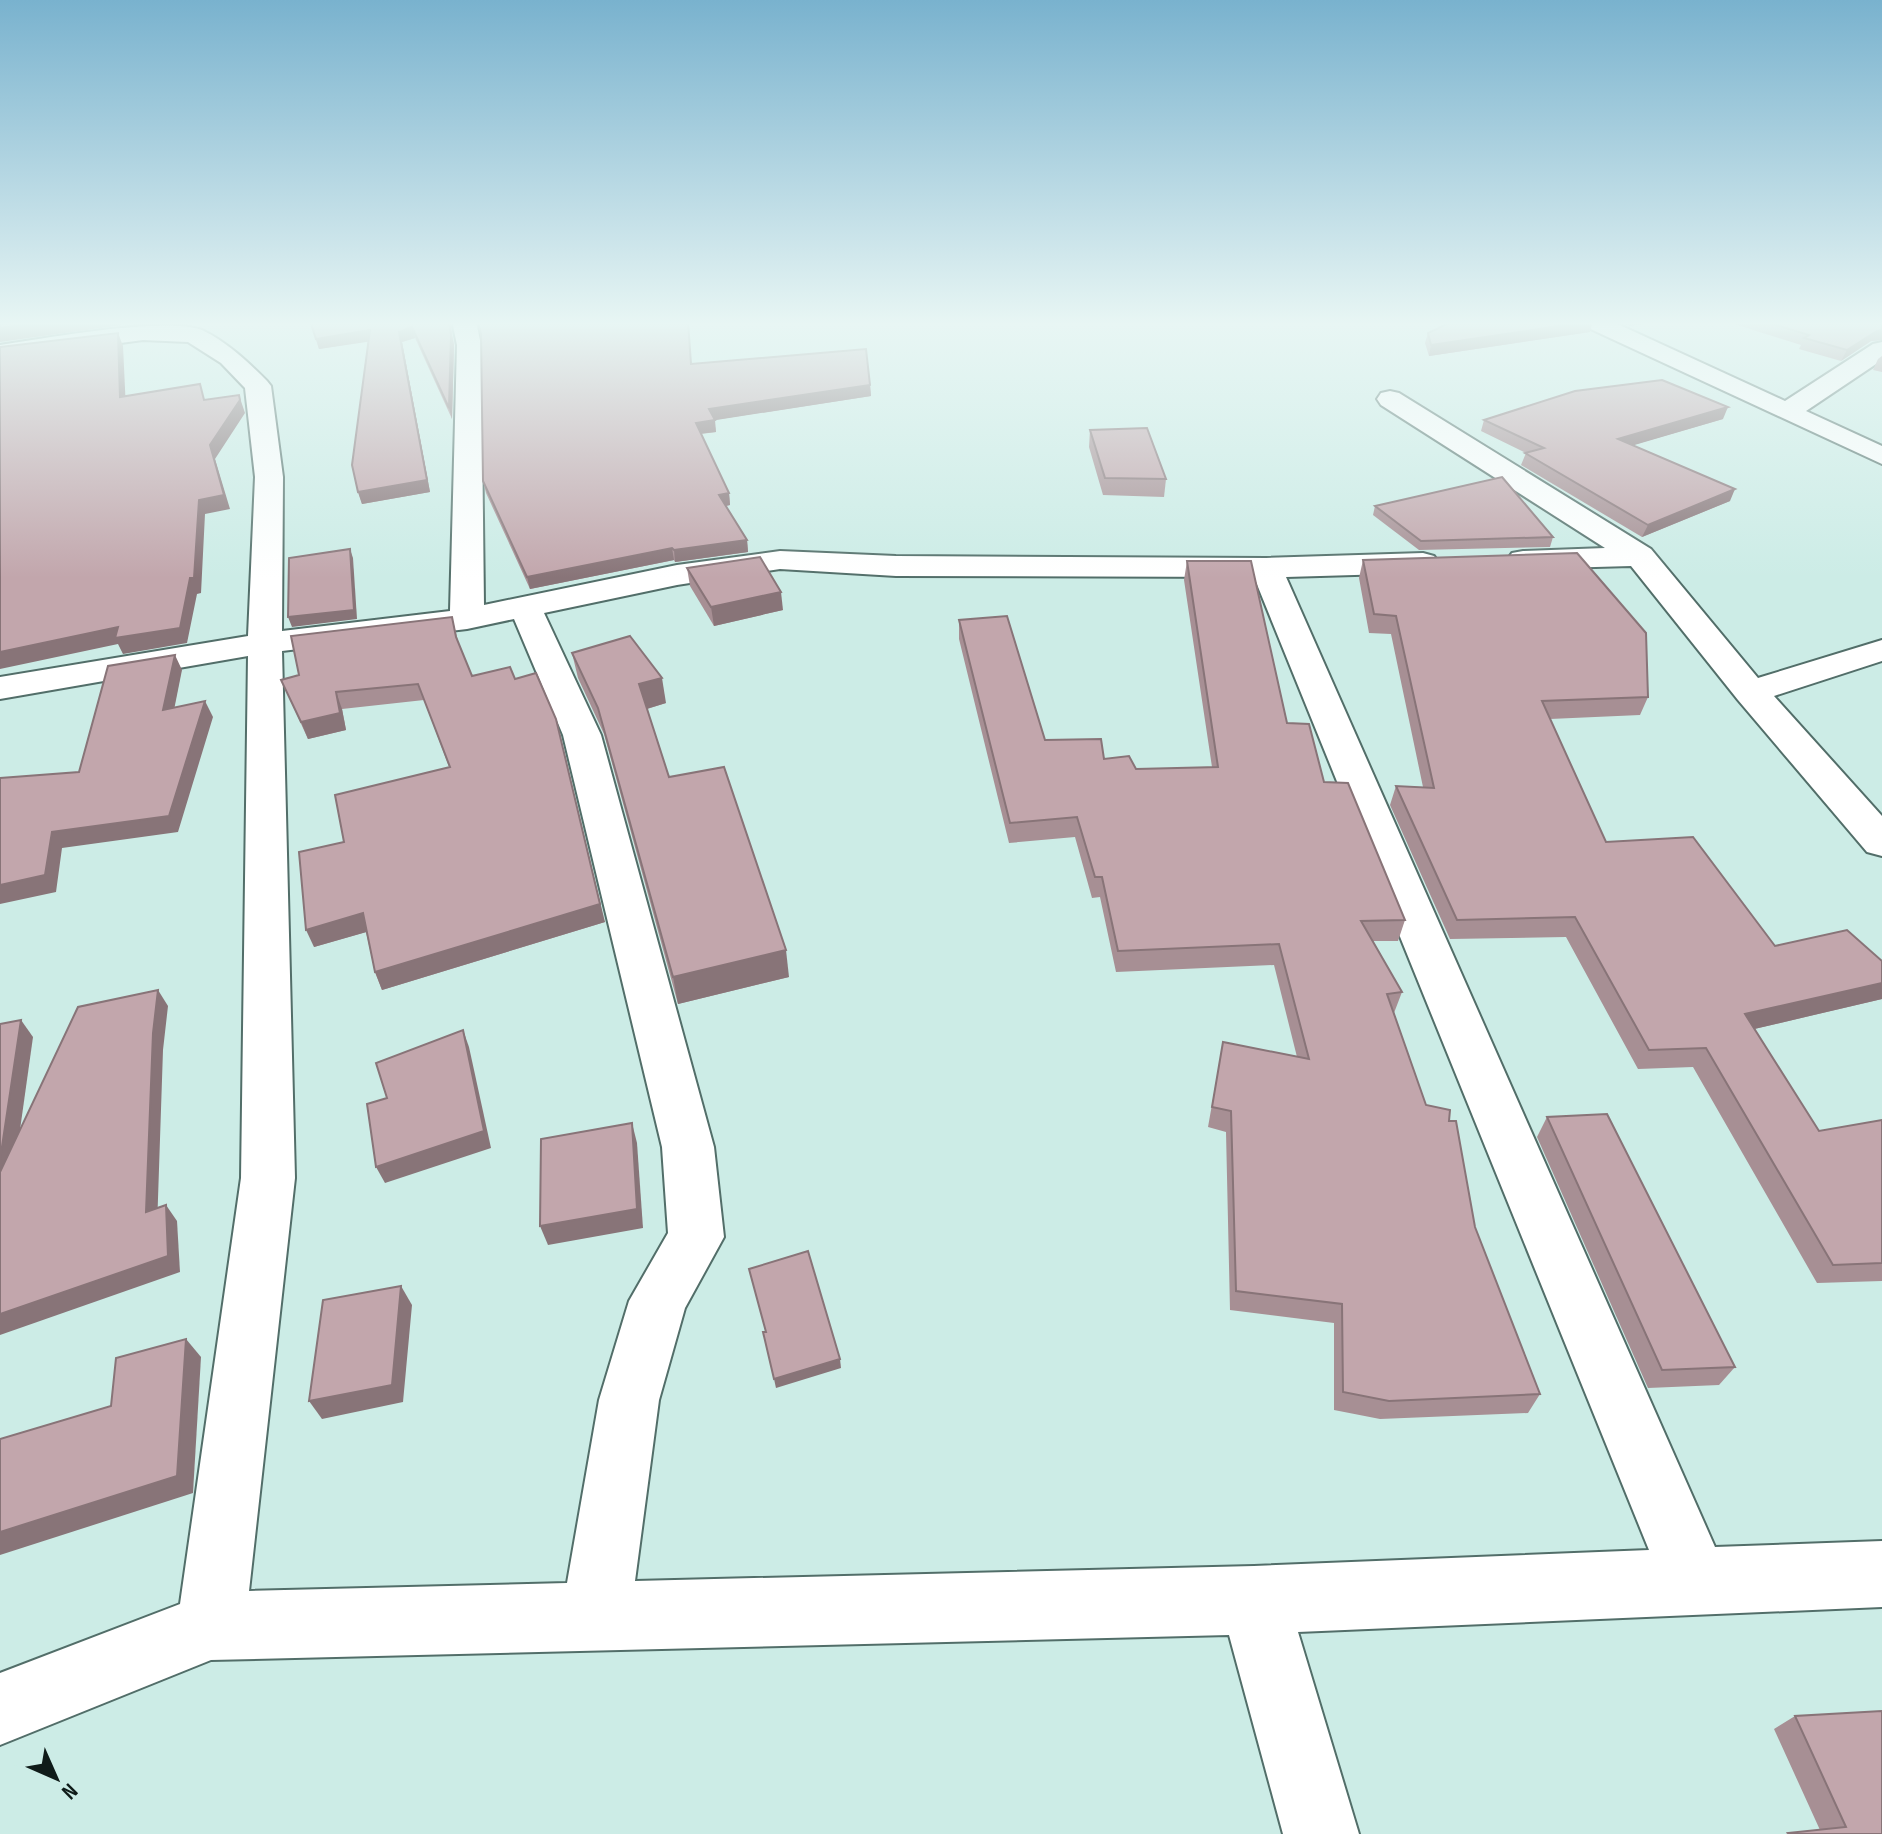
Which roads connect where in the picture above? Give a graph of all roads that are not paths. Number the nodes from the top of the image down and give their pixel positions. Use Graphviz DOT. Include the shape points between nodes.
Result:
graph roads {
  1 [pos="260,407"];
  2 [pos="469,407"];
  3 [pos="1402,407"];
  4 [pos="1778,407"];
  5 [pos="1795,407"];
  6 [pos="1788,411"];
  7 [pos="1882,456"];
  8 [pos="1640,556"];
  9 [pos="1500,561"];
  10 [pos="1453,562"];
  11 [pos="1266,568"];
  12 [pos="526,609"];
  13 [pos="467,619"];
  14 [pos="265,643"];
  15 [pos="1882,650"];
  16 [pos="0,688"];
  17 [pos="1751,692"];
  18 [pos="1882,842"];
  19 [pos="1882,1574"];
  20 [pos="1696,1582"];
  21 [pos="1254,1600"];
  22 [pos="596,1616"];
  23 [pos="211,1626"];
  24 [pos="0,1709"];
  25 [pos="1321,1834"];
  1 -- 14 [label="street" via="269,477"];
  2 -- 13 [label="street"];
  3 -- 8 [label="street"];
  4 -- 6 [label="street"];
  5 -- 6 [label="street"];
  6 -- 7 [label="street"];
  8 -- 9 [label="street"];
  8 -- 17 [label="street"];
  10 -- 11 [label="street"];
  11 -- 12 [label="street" via="896,566 780,560 677,575"];
  11 -- 20 [label="street"];
  12 -- 13 [label="street"];
  12 -- 22 [label="street" via="582,735 688,1147 696,1237 658,1301 629,1400"];
  13 -- 14 [label="street"];
  14 -- 16 [label="street"];
  14 -- 23 [label="street" via="268,1178"];
  15 -- 17 [label="street"];
  17 -- 18 [label="street"];
  19 -- 20 [label="street"];
  20 -- 21 [label="street"];
  21 -- 22 [label="street"];
  21 -- 25 [label="street"];
  22 -- 23 [label="street"];
  23 -- 24 [label="street"];
}
